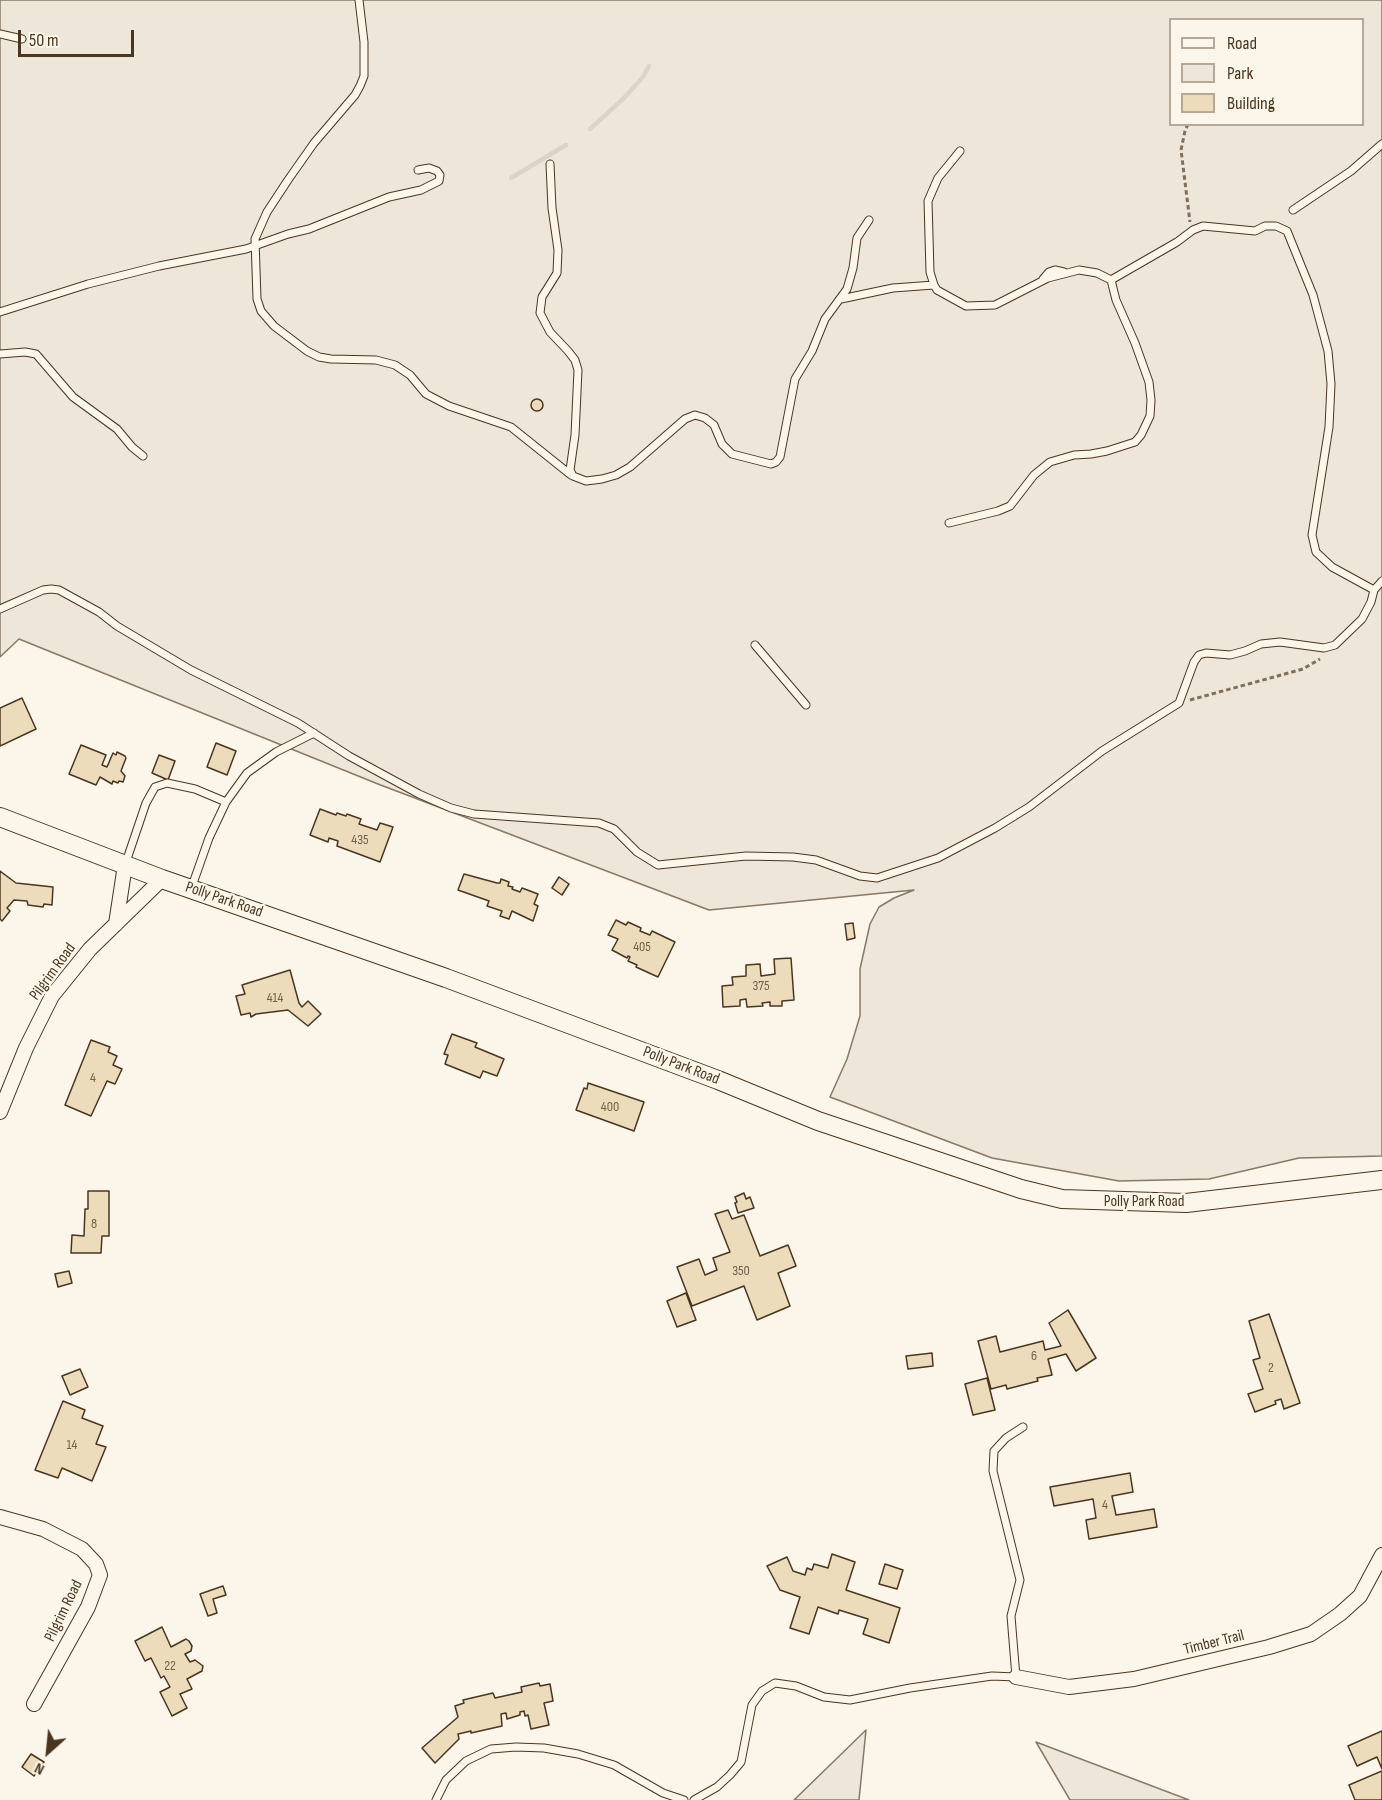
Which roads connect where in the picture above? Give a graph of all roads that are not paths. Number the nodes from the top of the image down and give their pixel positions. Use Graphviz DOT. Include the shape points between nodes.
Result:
graph roads {
  1 [pos="359,0"];
  2 [pos="0,34"];
  3 [pos="22,39"];
  4 [pos="1382,144"];
  5 [pos="960,151"];
  6 [pos="550,164"];
  7 [pos="418,170"];
  8 [pos="1293,210"];
  9 [pos="869,220"];
  10 [pos="256,245"];
  11 [pos="1111,280"];
  12 [pos="934,285"];
  13 [pos="841,299"];
  14 [pos="0,312"];
  15 [pos="0,354"];
  16 [pos="143,456"];
  17 [pos="573,476"];
  18 [pos="949,522"];
  19 [pos="1382,581"];
  20 [pos="1374,590"];
  21 [pos="0,609"];
  22 [pos="755,645"];
  23 [pos="806,705"];
  24 [pos="314,733"];
  25 [pos="226,802"];
  26 [pos="0,817"];
  27 [pos="125,865"];
  28 [pos="162,879"];
  29 [pos="191,889"];
  30 [pos="116,924"];
  31 [pos="0,1112"];
  32 [pos="1382,1180"];
  33 [pos="1023,1427"];
  34 [pos="0,1517"];
  35 [pos="1382,1555"];
  36 [pos="1016,1677"];
  37 [pos="34,1704"];
  38 [pos="436,1800"];
  39 [pos="684,1800"];
  40 [pos="694,1800"];
  1 -- 10 [label="lane" via="364,64 360,86 314,143 267,212"];
  2 -- 3 [label="lane"];
  4 -- 8 [label="lane" via="1351,171"];
  5 -- 12 [label="lane" via="938,178 928,201 930,273"];
  6 -- 17 [label="lane" via="557,273 542,297 540,313 578,370 570,470"];
  7 -- 10 [label="lane" via="437,171 439,181"];
  9 -- 13 [label="lane" via="857,238 851,277"];
  10 -- 14 [label="lane" via="138,271"];
  10 -- 17 [label="lane" via="257,299 261,311 307,351 331,360 375,360 395,365 426,393 449,406 511,427"];
  11 -- 12 [label="lane" via="1097,273 1066,272 986,306 956,302"];
  11 -- 18 [label="lane" via="1149,382 1150,416 1141,435 1135,442 1107,451 1050,462 1034,475 1010,506"];
  11 -- 20 [label="lane" via="1203,226 1255,231 1265,225 1287,231 1313,295 1328,351 1331,384 1329,427 1312,535 1316,552 1332,567"];
  12 -- 13 [label="lane" via="893,288"];
  13 -- 17 [label="lane" via="825,319 795,379 776,462 732,454 722,444 714,425 695,415 616,475 594,481"];
  15 -- 16 [label="lane" via="36,354 73,397 117,429"];
  19 -- 20 [label="lane"];
  20 -- 24 [label="lane" via="1362,619 1335,645 1324,648 1280,642 1230,655 1199,655 1179,703 1102,751 1029,807 938,858 877,878 793,857 746,856 658,865 599,823 474,814 451,808 411,790"];
  21 -- 24 [label="lane" via="43,590 59,590 191,670"];
  22 -- 23 [label="lane"];
  24 -- 25 [label="lane" via="276,752 247,773"];
  25 -- 27 [label="lane" via="167,783 155,787"];
  25 -- 29 [label="lane"];
  26 -- 27 [label="street, Polly Park Road"];
  27 -- 28 [label="street, Polly Park Road"];
  27 -- 30 [label="street"];
  28 -- 29 [label="street, Polly Park Road"];
  28 -- 30 [label="street, Pilgrim Road"];
  29 -- 32 [label="street, Polly Park Road" via="446,978 818,1121 1021,1189 1062,1199 1186,1203"];
  30 -- 31 [label="street, Pilgrim Road" via="52,996"];
  33 -- 36 [label="lane" via="994,1451 993,1471 1020,1580 1011,1616"];
  34 -- 37 [label="street, Pilgrim Road" via="43,1528 82,1549 100,1575 88,1607"];
  35 -- 36 [label="street, Timber Trail" via="1360,1596 1311,1634 1134,1679 1069,1687"];
  36 -- 40 [label="lane" via="992,1676 850,1700 824,1698 796,1686 775,1683 762,1691 752,1706 741,1762 717,1786"];
  38 -- 39 [label="lane" via="446,1780 466,1761 491,1749 516,1747 556,1750 605,1762"];
}
